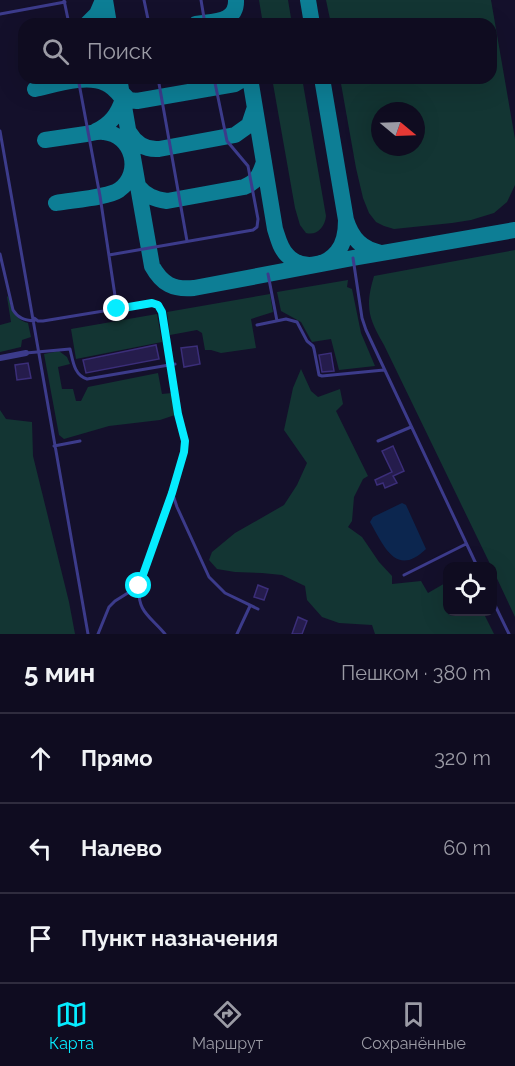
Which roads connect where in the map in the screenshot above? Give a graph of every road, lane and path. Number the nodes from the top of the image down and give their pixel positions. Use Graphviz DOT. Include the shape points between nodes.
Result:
graph roads {
  1 [pos="144,0"];
  2 [pos="201,0"];
  3 [pos="65,1"];
  4 [pos="0,14"];
  5 [pos="68,18"];
  6 [pos="148,18"];
  7 [pos="204,18"];
  8 [pos="79,84"];
  9 [pos="159,84"];
  10 [pos="215,84"];
  11 [pos="0,131"];
  12 [pos="6,161"];
  13 [pos="0,163"];
  14 [pos="187,241"];
  15 [pos="0,254"];
  16 [pos="109,255"];
  17 [pos="353,258"];
  18 [pos="268,274"];
  19 [pos="7,286"];
  20 [pos="0,287"];
  21 [pos="117,309"];
  22 [pos="33,315"];
  23 [pos="34,321"];
  24 [pos="277,321"];
  25 [pos="257,325"];
  26 [pos="38,351"];
  27 [pos="26,353"];
  28 [pos="0,358"];
  29 [pos="175,364"];
  30 [pos="170,365"];
  31 [pos="384,370"];
  32 [pos="411,427"];
  33 [pos="80,441"];
  34 [pos="378,441"];
  35 [pos="54,446"];
  36 [pos="172,493"];
  37 [pos="466,544"];
  38 [pos="475,562"];
  39 [pos="404,574"];
  40 [pos="139,586"];
  41 [pos="250,606"];
  42 [pos="258,609"];
  43 [pos="497,609"];
  44 [pos="88,634"];
  45 [pos="98,634"];
  46 [pos="165,634"];
  47 [pos="237,634"];
  48 [pos="509,634"];
  1 -- 6 [label="lane"];
  2 -- 7 [label="lane"];
  3 -- 4 [label="lane"];
  3 -- 5 [label="lane"];
  8 -- 16 [label="lane"];
  9 -- 14 [label="lane"];
  10 -- 14 [label="lane" via="227,141 248,166 258,223 253,230"];
  11 -- 12 [label="lane"];
  12 -- 13 [label="lane"];
  12 -- 22 [label="lane"];
  14 -- 16 [label="lane"];
  15 -- 19 [label="lane"];
  16 -- 21 [label="lane"];
  17 -- 31 [label="lane" via="364,324"];
  18 -- 24 [label="lane"];
  19 -- 20 [label="lane"];
  19 -- 23 [label="lane" via="17,316"];
  21 -- 22 [label="lane" via="43,321"];
  21 -- 30 [label="lane" via="158,305"];
  22 -- 23 [label="lane"];
  23 -- 26 [label="lane"];
  24 -- 25 [label="lane"];
  24 -- 31 [label="lane" via="286,318 297,322 313,346 319,375"];
  26 -- 27 [label="lane"];
  26 -- 30 [label="lane" via="70,349 77,373 87,379"];
  26 -- 35 [label="lane"];
  27 -- 28 [label="street"];
  29 -- 30 [label="lane"];
  30 -- 36 [label="lane" via="185,441"];
  31 -- 32 [label="lane"];
  32 -- 34 [label="lane"];
  32 -- 37 [label="lane"];
  33 -- 35 [label="lane"];
  35 -- 44 [label="lane"];
  36 -- 40 [label="lane"];
  36 -- 41 [label="lane" via="209,577 225,593"];
  37 -- 38 [label="lane"];
  37 -- 39 [label="lane"];
  40 -- 45 [label="lane" via="109,607"];
  40 -- 46 [label="lane" via="142,609"];
  41 -- 42 [label="lane"];
  41 -- 47 [label="lane"];
  43 -- 48 [label="lane"];
}
